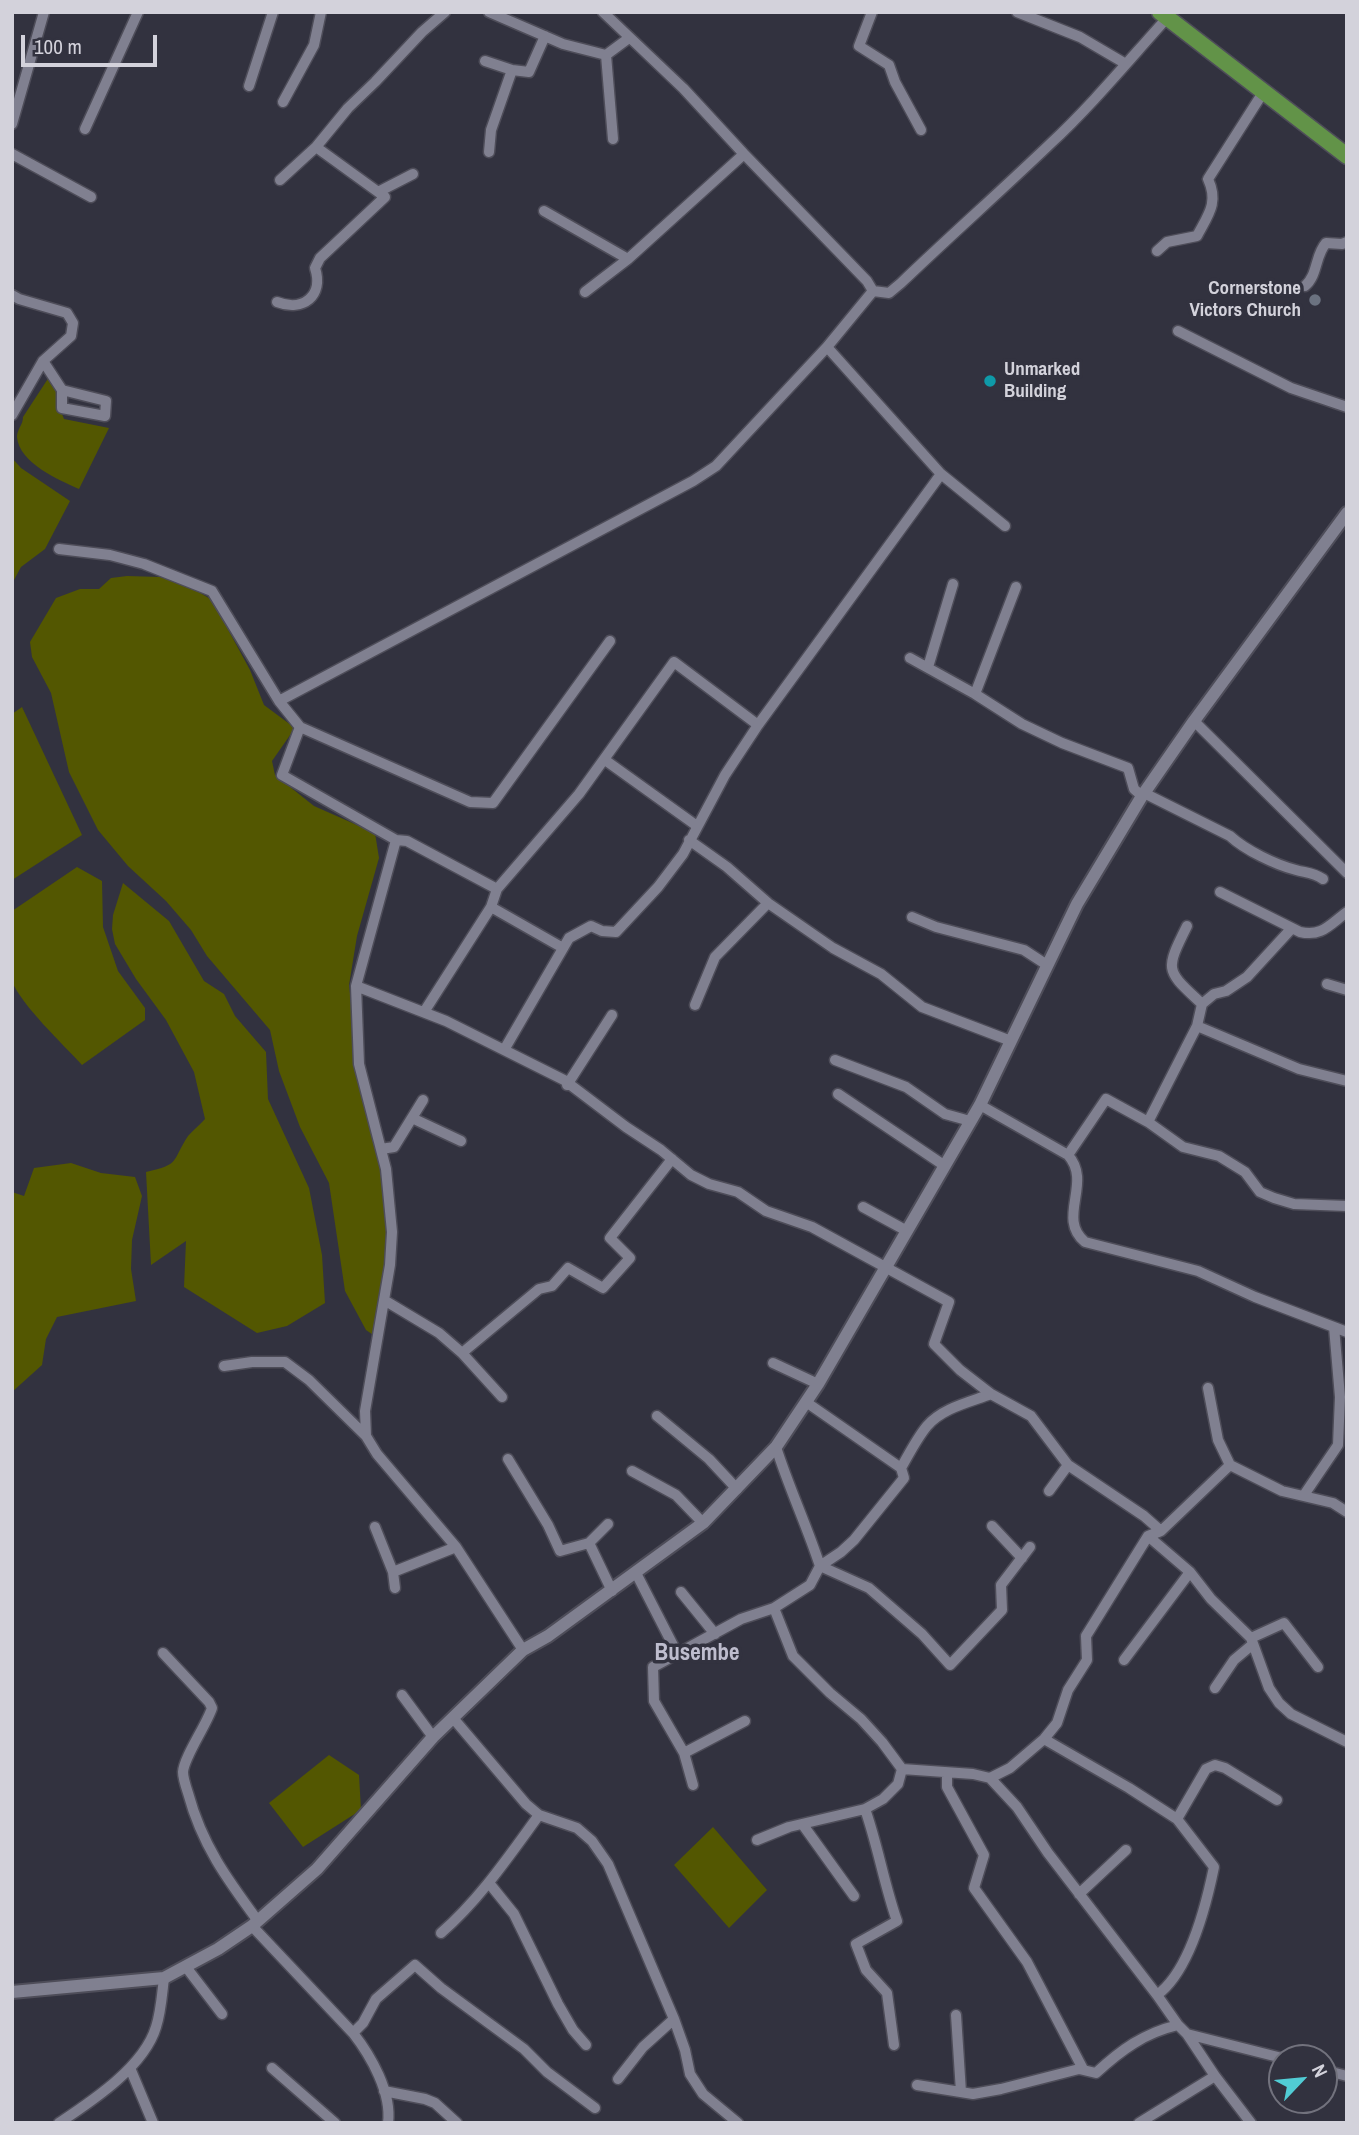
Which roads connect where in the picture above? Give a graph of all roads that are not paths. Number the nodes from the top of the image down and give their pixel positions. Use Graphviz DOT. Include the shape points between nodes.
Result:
graph roads {
  1 [pos="44,12"];
  2 [pos="138,12"];
  3 [pos="273,12"];
  4 [pos="321,12"];
  5 [pos="445,12"];
  6 [pos="489,12"];
  7 [pos="603,12"];
  8 [pos="872,12"];
  9 [pos="1017,12"];
  10 [pos="1169,16"];
  11 [pos="545,36"];
  12 [pos="629,38"];
  13 [pos="606,55"];
  14 [pos="485,61"];
  15 [pos="1126,64"];
  16 [pos="512,69"];
  17 [pos="248,86"];
  18 [pos="16,91"];
  19 [pos="1264,91"];
  20 [pos="283,102"];
  21 [pos="12,124"];
  22 [pos="85,129"];
  23 [pos="920,130"];
  24 [pos="614,139"];
  25 [pos="316,147"];
  26 [pos="489,152"];
  27 [pos="12,154"];
  28 [pos="744,154"];
  29 [pos="1347,156"];
  30 [pos="413,174"];
  31 [pos="280,180"];
  32 [pos="378,192"];
  33 [pos="91,197"];
  34 [pos="544,211"];
  35 [pos="1347,242"];
  36 [pos="1157,251"];
  37 [pos="628,259"];
  38 [pos="1305,286"];
  39 [pos="873,291"];
  40 [pos="585,292"];
  41 [pos="12,295"];
  42 [pos="277,302"];
  43 [pos="1178,331"];
  44 [pos="827,347"];
  45 [pos="43,361"];
  46 [pos="62,390"];
  47 [pos="1347,407"];
  48 [pos="12,415"];
  49 [pos="941,474"];
  50 [pos="1347,513"];
  51 [pos="1005,526"];
  52 [pos="59,550"];
  53 [pos="953,584"];
  54 [pos="1016,587"];
  55 [pos="610,641"];
  56 [pos="910,658"];
  57 [pos="928,667"];
  58 [pos="975,694"];
  59 [pos="279,701"];
  60 [pos="1194,721"];
  61 [pos="758,725"];
  62 [pos="300,727"];
  63 [pos="605,760"];
  64 [pos="1143,794"];
  65 [pos="697,826"];
  66 [pos="396,840"];
  67 [pos="689,840"];
  68 [pos="1347,873"];
  69 [pos="1323,879"];
  70 [pos="498,889"];
  71 [pos="1220,892"];
  72 [pos="768,903"];
  73 [pos="491,907"];
  74 [pos="1347,912"];
  75 [pos="912,916"];
  76 [pos="1187,926"];
  77 [pos="1292,928"];
  78 [pos="563,948"];
  79 [pos="1047,965"];
  80 [pos="1326,984"];
  81 [pos="356,986"];
  82 [pos="1347,990"];
  83 [pos="1202,1004"];
  84 [pos="695,1005"];
  85 [pos="424,1012"];
  86 [pos="612,1015"];
  87 [pos="1196,1026"];
  88 [pos="1011,1041"];
  89 [pos="504,1050"];
  90 [pos="835,1060"];
  91 [pos="1347,1081"];
  92 [pos="567,1084"];
  93 [pos="838,1094"];
  94 [pos="423,1100"];
  95 [pos="980,1105"];
  96 [pos="412,1118"];
  97 [pos="970,1121"];
  98 [pos="1148,1122"];
  99 [pos="461,1142"];
  100 [pos="381,1149"];
  101 [pos="1068,1155"];
  102 [pos="672,1159"];
  103 [pos="945,1166"];
  104 [pos="1347,1206"];
  105 [pos="863,1207"];
  106 [pos="907,1231"];
  107 [pos="887,1266"];
  108 [pos="384,1300"];
  109 [pos="1334,1327"];
  110 [pos="1347,1332"];
  111 [pos="462,1353"];
  112 [pos="773,1363"];
  113 [pos="223,1366"];
  114 [pos="818,1384"];
  115 [pos="1208,1388"];
  116 [pos="991,1394"];
  117 [pos="502,1397"];
  118 [pos="806,1402"];
  119 [pos="657,1416"];
  120 [pos="366,1436"];
  121 [pos="776,1447"];
  122 [pos="508,1459"];
  123 [pos="1068,1465"];
  124 [pos="1230,1465"];
  125 [pos="901,1468"];
  126 [pos="632,1471"];
  127 [pos="737,1489"];
  128 [pos="1049,1491"];
  129 [pos="1304,1495"];
  130 [pos="1347,1512"];
  131 [pos="703,1523"];
  132 [pos="608,1524"];
  133 [pos="992,1526"];
  134 [pos="375,1527"];
  135 [pos="1161,1531"];
  136 [pos="1148,1536"];
  137 [pos="589,1543"];
  138 [pos="456,1547"];
  139 [pos="1030,1547"];
  140 [pos="1022,1558"];
  141 [pos="820,1566"];
  142 [pos="393,1572"];
  143 [pos="1190,1572"];
  144 [pos="636,1573"];
  145 [pos="395,1588"];
  146 [pos="612,1591"];
  147 [pos="681,1592"];
  148 [pos="774,1608"];
  149 [pos="715,1633"];
  150 [pos="1252,1641"];
  151 [pos="523,1650"];
  152 [pos="677,1653"];
  153 [pos="163,1654"];
  154 [pos="1124,1660"];
  155 [pos="1318,1667"];
  156 [pos="1215,1688"];
  157 [pos="402,1695"];
  158 [pos="453,1718"];
  159 [pos="745,1721"];
  160 [pos="433,1737"];
  161 [pos="1044,1738"];
  162 [pos="1347,1742"];
  163 [pos="684,1753"];
  164 [pos="902,1769"];
  165 [pos="947,1773"];
  166 [pos="990,1778"];
  167 [pos="693,1786"];
  168 [pos="1277,1800"];
  169 [pos="864,1808"];
  170 [pos="539,1815"];
  171 [pos="1177,1819"];
  172 [pos="803,1825"];
  173 [pos="757,1840"];
  174 [pos="1126,1850"];
  175 [pos="489,1883"];
  176 [pos="1080,1894"];
  177 [pos="854,1896"];
  178 [pos="255,1924"];
  179 [pos="441,1933"];
  180 [pos="186,1967"];
  181 [pos="164,1978"];
  182 [pos="12,1992"];
  183 [pos="1157,1995"];
  184 [pos="222,2014"];
  185 [pos="956,2015"];
  186 [pos="674,2019"];
  187 [pos="1178,2025"];
  188 [pos="353,2033"];
  189 [pos="1187,2034"];
  190 [pos="586,2045"];
  191 [pos="894,2045"];
  192 [pos="1268,2054"];
  193 [pos="130,2068"];
  194 [pos="272,2068"];
  195 [pos="1083,2069"];
  196 [pos="1214,2076"];
  197 [pos="618,2079"];
  198 [pos="917,2085"];
  199 [pos="384,2091"];
  200 [pos="961,2092"];
  201 [pos="595,2108"];
  202 [pos="59,2123"];
  203 [pos="152,2123"];
  204 [pos="335,2123"];
  205 [pos="388,2123"];
  206 [pos="457,2123"];
  207 [pos="738,2123"];
  208 [pos="1139,2123"];
  209 [pos="1251,2123"];
  1 -- 18 [label="street"];
  2 -- 22 [label="street"];
  3 -- 17 [label="street"];
  4 -- 20 [label="street" via="314,45"];
  5 -- 25 [label="street" via="348,108"];
  6 -- 11 [label="street"];
  7 -- 12 [label="street"];
  8 -- 23 [label="street" via="859,46 889,65"];
  9 -- 15 [label="street" via="1080,37"];
  10 -- 15 [label="street"];
  10 -- 19 [label="main road"];
  11 -- 13 [label="street"];
  11 -- 16 [label="street" via="529,72"];
  12 -- 13 [label="street"];
  12 -- 28 [label="street"];
  13 -- 24 [label="street"];
  14 -- 16 [label="street"];
  15 -- 39 [label="street" via="1052,143 901,284 889,293"];
  16 -- 26 [label="street" via="491,130"];
  18 -- 21 [label="street"];
  19 -- 29 [label="main road"];
  19 -- 36 [label="street" via="1208,179 1213,205 1197,236 1167,242"];
  25 -- 31 [label="street"];
  25 -- 32 [label="street"];
  27 -- 33 [label="street"];
  28 -- 37 [label="street"];
  28 -- 39 [label="street"];
  30 -- 32 [label="street"];
  32 -- 42 [label="street" via="385,197 320,258 312,296 303,304"];
  34 -- 37 [label="street"];
  35 -- 38 [label="street" via="1326,243"];
  37 -- 40 [label="street"];
  39 -- 44 [label="street"];
  41 -- 45 [label="street" via="67,313 73,323 71,337"];
  43 -- 47 [label="street" via="1291,388"];
  44 -- 49 [label="street"];
  44 -- 59 [label="street" via="716,466 693,481"];
  45 -- 46 [label="street"];
  45 -- 48 [label="street"];
  46 -- 46 [label="street" via="106,401 105,416 62,408"];
  49 -- 51 [label="street"];
  49 -- 61 [label="street"];
  50 -- 60 [label="street"];
  52 -- 59 [label="street" via="144,564 212,591"];
  53 -- 57 [label="street"];
  54 -- 58 [label="street"];
  55 -- 62 [label="street" via="493,803 470,802"];
  56 -- 57 [label="street"];
  57 -- 58 [label="street"];
  58 -- 64 [label="street" via="1022,724 1128,768 1134,789"];
  59 -- 62 [label="street"];
  60 -- 64 [label="street"];
  60 -- 68 [label="street"];
  61 -- 63 [label="street" via="674,663"];
  61 -- 65 [label="street"];
  62 -- 66 [label="street" via="282,775"];
  63 -- 65 [label="street"];
  63 -- 70 [label="street"];
  64 -- 69 [label="street" via="1230,836 1242,847"];
  64 -- 79 [label="street" via="1077,904"];
  65 -- 67 [label="street"];
  66 -- 70 [label="street" via="407,841"];
  66 -- 81 [label="street"];
  67 -- 72 [label="street"];
  67 -- 78 [label="street" via="658,887 617,932 591,926 569,938"];
  70 -- 73 [label="street"];
  71 -- 77 [label="street"];
  72 -- 84 [label="street" via="715,957"];
  72 -- 88 [label="street" via="832,948 881,974 922,1007"];
  73 -- 78 [label="street"];
  73 -- 85 [label="street"];
  74 -- 77 [label="street" via="1313,935"];
  75 -- 79 [label="street" via="936,928 1024,950"];
  76 -- 83 [label="street" via="1171,967 1176,980"];
  77 -- 83 [label="street" via="1247,977"];
  78 -- 89 [label="street"];
  79 -- 88 [label="street"];
  80 -- 82 [label="street"];
  81 -- 85 [label="street"];
  81 -- 100 [label="street" via="359,1063"];
  83 -- 87 [label="street"];
  85 -- 89 [label="street"];
  86 -- 92 [label="street"];
  87 -- 91 [label="street" via="1299,1069"];
  87 -- 98 [label="street"];
  88 -- 95 [label="street"];
  89 -- 92 [label="street"];
  90 -- 97 [label="street" via="906,1087 945,1114"];
  92 -- 102 [label="street"];
  93 -- 103 [label="street"];
  94 -- 96 [label="street"];
  95 -- 97 [label="street"];
  95 -- 101 [label="street"];
  96 -- 99 [label="street"];
  96 -- 100 [label="street" via="394,1147"];
  97 -- 103 [label="street"];
  98 -- 101 [label="street" via="1106,1099"];
  98 -- 104 [label="street" via="1184,1147 1219,1156 1245,1172 1260,1192 1294,1204"];
  100 -- 108 [label="street" via="392,1232"];
  101 -- 109 [label="street" via="1078,1182 1074,1229 1085,1242 1198,1271"];
  102 -- 107 [label="street" via="709,1184 738,1192 766,1211 812,1227"];
  102 -- 111 [label="street" via="610,1238 630,1258 603,1288 568,1268 552,1286 539,1289"];
  103 -- 106 [label="street"];
  105 -- 106 [label="street"];
  106 -- 107 [label="street"];
  107 -- 114 [label="street"];
  107 -- 116 [label="street" via="949,1302 934,1344"];
  108 -- 111 [label="street" via="439,1333"];
  108 -- 120 [label="street" via="365,1412"];
  109 -- 110 [label="street"];
  109 -- 129 [label="street" via="1340,1397 1338,1445"];
  111 -- 117 [label="street"];
  112 -- 114 [label="street"];
  113 -- 120 [label="street" via="285,1362"];
  114 -- 118 [label="street"];
  115 -- 124 [label="street" via="1218,1440"];
  116 -- 123 [label="street" via="1031,1416"];
  116 -- 125 [label="street" via="947,1411 927,1425"];
  118 -- 121 [label="street"];
  118 -- 125 [label="street"];
  119 -- 127 [label="street"];
  120 -- 138 [label="street"];
  121 -- 127 [label="street"];
  121 -- 141 [label="street"];
  122 -- 137 [label="street" via="560,1550"];
  123 -- 128 [label="street"];
  123 -- 135 [label="street"];
  124 -- 129 [label="street" via="1282,1491"];
  124 -- 135 [label="street"];
  125 -- 141 [label="street" via="904,1478 896,1490 854,1540"];
  126 -- 131 [label="street" via="676,1494"];
  127 -- 131 [label="street"];
  129 -- 130 [label="street"];
  131 -- 144 [label="street"];
  132 -- 137 [label="street"];
  133 -- 140 [label="street"];
  134 -- 142 [label="street"];
  135 -- 136 [label="street"];
  136 -- 143 [label="street"];
  136 -- 161 [label="street" via="1086,1636 1087,1660 1068,1690 1057,1723"];
  137 -- 146 [label="street"];
  138 -- 142 [label="street"];
  138 -- 151 [label="street"];
  139 -- 140 [label="street"];
  140 -- 141 [label="street" via="1001,1585 1002,1610 950,1665 869,1588"];
  141 -- 148 [label="street" via="810,1585"];
  142 -- 145 [label="street"];
  143 -- 150 [label="street"];
  143 -- 154 [label="street"];
  144 -- 146 [label="street"];
  144 -- 152 [label="street"];
  146 -- 151 [label="street"];
  147 -- 149 [label="street"];
  148 -- 149 [label="street"];
  148 -- 164 [label="street" via="793,1656 861,1719"];
  149 -- 152 [label="street"];
  150 -- 155 [label="street" via="1284,1623"];
  150 -- 156 [label="street"];
  150 -- 162 [label="street" via="1279,1703 1291,1714"];
  151 -- 158 [label="street"];
  152 -- 163 [label="street" via="653,1667 654,1702"];
  153 -- 178 [label="street" via="212,1708 183,1773 208,1847"];
  157 -- 160 [label="street"];
  158 -- 160 [label="street"];
  158 -- 170 [label="street"];
  159 -- 163 [label="street"];
  160 -- 178 [label="street" via="317,1869"];
  161 -- 166 [label="street" via="1010,1768"];
  161 -- 171 [label="street"];
  163 -- 167 [label="street"];
  164 -- 165 [label="street"];
  164 -- 169 [label="street" via="898,1784 883,1799"];
  165 -- 166 [label="street"];
  165 -- 195 [label="street" via="947,1787 984,1855 974,1888 1027,1962"];
  166 -- 176 [label="street" via="1017,1807"];
  168 -- 171 [label="street" via="1214,1765 1206,1769"];
  169 -- 172 [label="street"];
  169 -- 191 [label="street" via="897,1921 856,1944 866,1970 887,1993"];
  170 -- 175 [label="street"];
  170 -- 186 [label="street" via="577,1828 608,1864"];
  171 -- 183 [label="street" via="1214,1867 1196,1936 1169,1986"];
  172 -- 173 [label="street"];
  172 -- 177 [label="street"];
  174 -- 176 [label="street"];
  175 -- 179 [label="street"];
  175 -- 190 [label="street" via="514,1913 558,2004"];
  176 -- 183 [label="street"];
  178 -- 180 [label="street"];
  178 -- 188 [label="street"];
  180 -- 181 [label="street"];
  180 -- 184 [label="street"];
  181 -- 182 [label="street"];
  181 -- 193 [label="street" via="156,2028"];
  183 -- 187 [label="street"];
  185 -- 200 [label="street"];
  186 -- 197 [label="street" via="643,2047"];
  186 -- 207 [label="street" via="695,2083"];
  187 -- 189 [label="street"];
  187 -- 195 [label="street" via="1130,2045 1096,2073"];
  188 -- 199 [label="street"];
  188 -- 201 [label="street" via="376,2000 415,1965"];
  189 -- 192 [label="street"];
  189 -- 196 [label="street"];
  193 -- 202 [label="street"];
  193 -- 203 [label="street"];
  194 -- 204 [label="street"];
  195 -- 200 [label="street" via="1001,2090"];
  196 -- 208 [label="street"];
  196 -- 209 [label="street"];
  198 -- 200 [label="street"];
  199 -- 205 [label="street" via="390,2110"];
  199 -- 206 [label="street" via="435,2103"];
}
